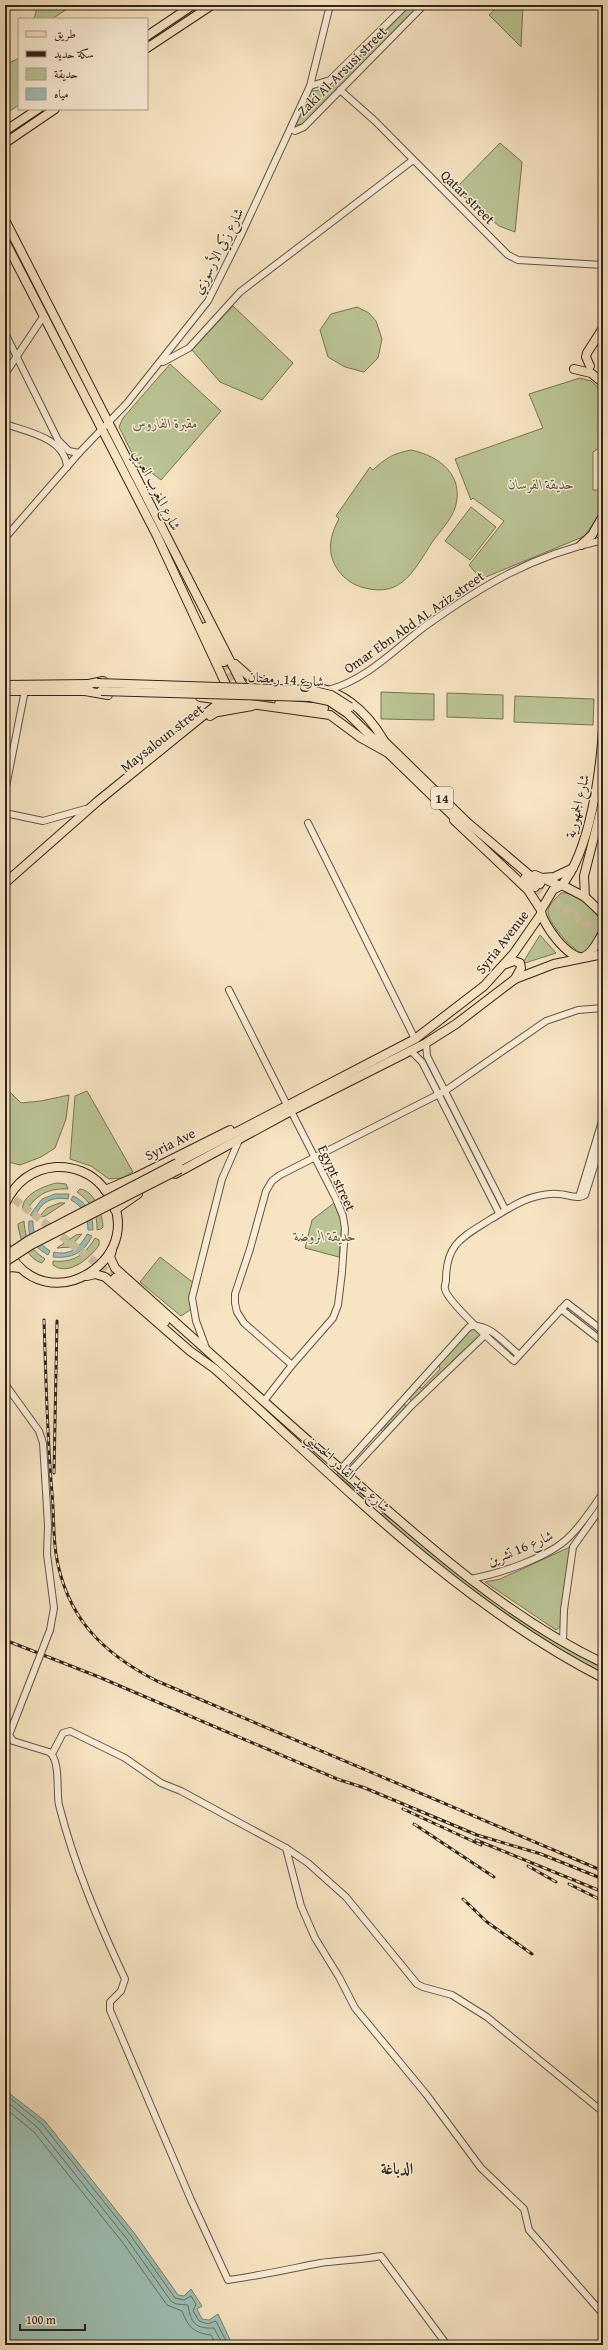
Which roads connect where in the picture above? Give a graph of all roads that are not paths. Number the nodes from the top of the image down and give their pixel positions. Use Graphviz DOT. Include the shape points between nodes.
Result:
graph roads {
  1 [pos="194,5"];
  2 [pos="212,5"];
  3 [pos="330,5"];
  4 [pos="406,5"];
  5 [pos="424,5"];
  6 [pos="148,35"];
  7 [pos="148,47"];
  8 [pos="338,73"];
  9 [pos="346,84"];
  10 [pos="310,86"];
  11 [pos="340,90"];
  12 [pos="36,110"];
  13 [pos="53,110"];
  14 [pos="291,129"];
  15 [pos="5,131"];
  16 [pos="5,142"];
  17 [pos="413,160"];
  18 [pos="5,220"];
  19 [pos="5,241"];
  20 [pos="603,265"];
  21 [pos="43,316"];
  22 [pos="603,328"];
  23 [pos="5,333"];
  24 [pos="18,357"];
  25 [pos="590,366"];
  26 [pos="574,369"];
  27 [pos="5,374"];
  28 [pos="603,383"];
  29 [pos="5,424"];
  30 [pos="51,426"];
  31 [pos="107,427"];
  32 [pos="43,439"];
  33 [pos="79,453"];
  34 [pos="66,467"];
  35 [pos="603,516"];
  36 [pos="5,538"];
  37 [pos="603,540"];
  38 [pos="581,545"];
  39 [pos="163,549"];
  40 [pos="603,589"];
  41 [pos="603,599"];
  42 [pos="222,646"];
  43 [pos="224,662"];
  44 [pos="222,673"];
  45 [pos="5,684"];
  46 [pos="228,685"];
  47 [pos="215,686"];
  48 [pos="243,686"];
  49 [pos="85,688"];
  50 [pos="274,688"];
  51 [pos="25,690"];
  52 [pos="328,690"];
  53 [pos="5,691"];
  54 [pos="196,697"];
  55 [pos="223,700"];
  56 [pos="234,701"];
  57 [pos="279,704"];
  58 [pos="254,706"];
  59 [pos="268,708"];
  60 [pos="216,712"];
  61 [pos="202,716"];
  62 [pos="603,730"];
  63 [pos="380,741"];
  64 [pos="388,753"];
  65 [pos="5,792"];
  66 [pos="603,802"];
  67 [pos="92,807"];
  68 [pos="451,811"];
  69 [pos="5,813"];
  70 [pos="308,823"];
  71 [pos="573,868"];
  72 [pos="5,883"];
  73 [pos="538,883"];
  74 [pos="560,885"];
  75 [pos="534,897"];
  76 [pos="585,897"];
  77 [pos="541,912"];
  78 [pos="603,914"];
  79 [pos="531,929"];
  80 [pos="603,933"];
  81 [pos="603,954"];
  82 [pos="583,957"];
  83 [pos="504,966"];
  84 [pos="515,979"];
  85 [pos="229,990"];
  86 [pos="603,1008"];
  87 [pos="415,1039"];
  88 [pos="426,1043"];
  89 [pos="411,1051"];
  90 [pos="445,1091"];
  91 [pos="439,1095"];
  92 [pos="289,1108"];
  93 [pos="603,1118"];
  94 [pos="248,1125"];
  95 [pos="255,1130"];
  96 [pos="603,1138"];
  97 [pos="239,1140"];
  98 [pos="314,1157"];
  99 [pos="178,1166"];
  100 [pos="6,1186"];
  101 [pos="105,1190"];
  102 [pos="579,1197"];
  103 [pos="6,1201"];
  104 [pos="115,1210"];
  105 [pos="502,1211"];
  106 [pos="5,1246"];
  107 [pos="112,1250"];
  108 [pos="5,1256"];
  109 [pos="5,1262"];
  110 [pos="20,1268"];
  111 [pos="115,1268"];
  112 [pos="5,1269"];
  113 [pos="87,1276"];
  114 [pos="105,1277"];
  115 [pos="115,1278"];
  116 [pos="561,1309"];
  117 [pos="478,1326"];
  118 [pos="490,1331"];
  119 [pos="603,1331"];
  120 [pos="484,1335"];
  121 [pos="603,1342"];
  122 [pos="206,1349"];
  123 [pos="519,1355"];
  124 [pos="292,1365"];
  125 [pos="215,1368"];
  126 [pos="5,1384"];
  127 [pos="264,1401"];
  128 [pos="344,1472"];
  129 [pos="603,1493"];
  130 [pos="368,1494"];
  131 [pos="360,1503"];
  132 [pos="380,1505"];
  133 [pos="603,1505"];
  134 [pos="372,1513"];
  135 [pos="470,1579"];
  136 [pos="563,1642"];
  137 [pos="603,1663"];
  138 [pos="603,1678"];
  139 [pos="52,1754"];
  140 [pos="286,1848"];
  141 [pos="603,2112"];
  142 [pos="603,2314"];
  143 [pos="447,2345"];
  1 -- 6 [label="main road"];
  2 -- 7 [label="main road"];
  3 -- 10 [label="street, شارع زكي الأرسوزي"];
  4 -- 8 [label="street"];
  5 -- 9 [label="street, Zaki Al-Arsusi street"];
  8 -- 9 [label="street"];
  8 -- 10 [label="street" via="324,83"];
  9 -- 11 [label="street, Zaki Al-Arsusi street"];
  10 -- 14 [label="street, شارع زكي الأرسوزي"];
  11 -- 14 [label="street, Zaki Al-Arsusi street" via="304,127"];
  11 -- 17 [label="street, Qatar street"];
  12 -- 15 [label="main road"];
  13 -- 16 [label="main road"];
  14 -- 31 [label="street, شارع زكي الأرسوزي" via="208,301"];
  17 -- 20 [label="street, Qatar street" via="508,255 518,260"];
  17 -- 31 [label="street" via="330,221 230,301 189,348 163,362"];
  18 -- 31 [label="main road, شارع المغرب العربي"];
  19 -- 21 [label="main road, شارع المغرب العربي"];
  21 -- 24 [label="street"];
  21 -- 31 [label="main road, شارع المغرب العربي"];
  22 -- 25 [label="main road" via="587,353 586,358"];
  23 -- 24 [label="street"];
  24 -- 27 [label="street"];
  24 -- 30 [label="street"];
  26 -- 28 [label="main road" via="591,373"];
  29 -- 32 [label="street"];
  30 -- 32 [label="street"];
  30 -- 33 [label="street" via="61,444 69,451"];
  31 -- 33 [label="street"];
  31 -- 39 [label="main road, شارع المغرب العربي"];
  31 -- 42 [label="main road, شارع المغرب العربي"];
  32 -- 34 [label="street" via="62,450 65,454"];
  33 -- 34 [label="street"];
  34 -- 36 [label="street"];
  35 -- 38 [label="main road" via="592,535"];
  37 -- 38 [label="street, Omar Ebn Abd AL Aziz street"];
  38 -- 52 [label="street, Omar Ebn Abd AL Aziz street" via="525,566 480,588 358,678"];
  39 -- 43 [label="main road"];
  39 -- 44 [label="main road, شارع المغرب العربي"];
  40 -- 41 [label="main road"];
  42 -- 48 [label="main road, شارع المغرب العربي"];
  42 -- 50 [label="main road" via="246,675"];
  44 -- 46 [label="main road, شارع المغرب العربي"];
  44 -- 47 [label="main road"];
  45 -- 49 [label="main road, شارع 14 رمضان"];
  46 -- 47 [label="main road"];
  46 -- 48 [label="main road"];
  46 -- 55 [label="main road" via="228,694"];
  47 -- 49 [label="main road" via="100,680"];
  48 -- 50 [label="main road"];
  48 -- 56 [label="main road, Maysaloun street" via="242,694"];
  49 -- 51 [label="main road, شارع 14 رمضان"];
  49 -- 54 [label="main road" via="101,695"];
  49 -- 63 [label="main road, شارع 14 رمضان / 14, bridge" via="310,690 331,695"];
  50 -- 52 [label="main road" via="319,687"];
  50 -- 59 [label="main road" via="264,696"];
  51 -- 53 [label="main road, شارع 14 رمضان"];
  51 -- 65 [label="street"];
  52 -- 63 [label="main road" via="355,706 375,726"];
  54 -- 55 [label="main road"];
  54 -- 61 [label="main road" via="203,706"];
  55 -- 56 [label="main road"];
  55 -- 61 [label="main road, Maysaloun street"];
  56 -- 58 [label="main road"];
  56 -- 60 [label="main road, Maysaloun street"];
  57 -- 63 [label="main road" via="326,708 367,739"];
  58 -- 59 [label="main road"];
  58 -- 60 [label="main road"];
  59 -- 64 [label="main road" via="330,715 361,738"];
  60 -- 67 [label="main road, Maysaloun street" via="106,800"];
  61 -- 67 [label="main road, Maysaloun street"];
  62 -- 71 [label="main road, شارع الجمهورية" via="593,805"];
  63 -- 64 [label="main road, شارع 14 رمضان / 14"];
  63 -- 68 [label="main road, شارع 14 رمضان / 14"];
  64 -- 68 [label="main road, شارع 14 رمضان / 14"];
  66 -- 76 [label="main road, شارع الجمهورية" via="584,876"];
  67 -- 69 [label="street" via="43,821"];
  67 -- 72 [label="main road, Maysaloun street"];
  68 -- 73 [label="main road, شارع 14 رمضان / 14"];
  68 -- 75 [label="main road" via="454,820"];
  70 -- 87 [label="street"];
  71 -- 73 [label="main road"];
  71 -- 74 [label="main road, شارع الجمهورية"];
  73 -- 74 [label="main road, شارع 14 رمضان"];
  74 -- 76 [label="main road, شارع 14 رمضان"];
  74 -- 77 [label="main road, Syria Avenue" via="545,900"];
  75 -- 77 [label="main road"];
  75 -- 79 [label="main road" via="535,912"];
  76 -- 78 [label="main road, شارع 14 رمضان"];
  77 -- 79 [label="main road, Syria Avenue"];
  77 -- 82 [label="main road" via="545,923 562,945 575,956"];
  79 -- 83 [label="main road, Syria Avenue"];
  80 -- 82 [label="main road" via="592,950"];
  81 -- 82 [label="main road, Syria Avenue"];
  82 -- 84 [label="main road, Syria Avenue" via="540,968"];
  83 -- 84 [label="main road" via="514,961 520,963 521,968"];
  83 -- 87 [label="main road, Syria Avenue" via="484,986"];
  84 -- 88 [label="main road, Syria Avenue" via="456,1024"];
  85 -- 92 [label="street, Egypt street"];
  86 -- 90 [label="street" via="578,1010 546,1021"];
  87 -- 92 [label="main road, Syria Avenue"];
  88 -- 89 [label="main road, Syria Avenue"];
  88 -- 90 [label="street" via="427,1056"];
  89 -- 91 [label="street" via="422,1062"];
  89 -- 92 [label="main road, Syria Avenue"];
  90 -- 91 [label="street"];
  90 -- 105 [label="street"];
  91 -- 98 [label="street"];
  91 -- 105 [label="street"];
  92 -- 94 [label="main road"];
  92 -- 95 [label="main road"];
  92 -- 98 [label="street, Egypt street"];
  93 -- 102 [label="street"];
  94 -- 99 [label="main road"];
  94 -- 101 [label="main road, Syria Ave" via="220,1134"];
  95 -- 97 [label="main road"];
  95 -- 99 [label="main road"];
  96 -- 102 [label="street" via="586,1193"];
  97 -- 104 [label="main road" via="150,1187"];
  97 -- 122 [label="street" via="222,1179 192,1298 196,1321"];
  98 -- 124 [label="street, Egypt street" via="336,1199 345,1225 342,1272 334,1315"];
  98 -- 124 [label="street" via="277,1176 270,1184 235,1294 237,1312 244,1323"];
  99 -- 108 [label="main road, bridge" via="29,1240"];
  99 -- 109 [label="main road, bridge"];
  100 -- 103 [label="main road"];
  101 -- 103 [label="main road" via="81,1171 66,1167 51,1168 36,1171 23,1179"];
  101 -- 104 [label="main road"];
  102 -- 105 [label="street" via="545,1194"];
  104 -- 107 [label="main road" via="117,1230"];
  105 -- 117 [label="street" via="458,1241 447,1259 445,1289 456,1306"];
  106 -- 110 [label="main road"];
  107 -- 111 [label="main road" via="110,1258"];
  107 -- 113 [label="main road" via="101,1265"];
  110 -- 112 [label="main road"];
  110 -- 113 [label="main road" via="33,1277 48,1282 64,1283"];
  111 -- 114 [label="main road" via="106,1267"];
  111 -- 122 [label="main road, شارع عبد القادر الحسيني"];
  113 -- 114 [label="main road" via="96,1274"];
  114 -- 125 [label="main road, شارع عبد القادر الحسيني" via="190,1351"];
  115 -- 125 [label="main road"];
  116 -- 119 [label="street" via="567,1303"];
  116 -- 121 [label="street"];
  116 -- 123 [label="street"];
  117 -- 118 [label="street"];
  117 -- 120 [label="street"];
  117 -- 128 [label="street" via="465,1330"];
  118 -- 120 [label="street"];
  118 -- 123 [label="street"];
  120 -- 123 [label="street" via="514,1361"];
  120 -- 128 [label="street"];
  122 -- 127 [label="main road, شارع عبد القادر الحسيني"];
  124 -- 127 [label="street, Egypt street"];
  125 -- 131 [label="main road, شارع عبد القادر الحسيني"];
  126 -- 139 [label="street, bridge" via="39,1431 43,1444 48,1525 47,1554 54,1608 50,1630 9,1735 13,1740"];
  127 -- 128 [label="main road, شارع عبد القادر الحسيني"];
  128 -- 130 [label="main road, شارع عبد القادر الحسيني"];
  129 -- 135 [label="street, شارع 16 تشرين" via="564,1542 495,1575"];
  130 -- 131 [label="main road" via="366,1500"];
  130 -- 132 [label="main road, شارع عبد القادر الحسيني"];
  131 -- 134 [label="main road, شارع عبد القادر الحسيني"];
  132 -- 134 [label="main road" via="374,1508"];
  132 -- 135 [label="main road, شارع عبد القادر الحسيني"];
  133 -- 136 [label="street, شارع 16 تشرين" via="573,1547 564,1610"];
  134 -- 138 [label="main road, شارع عبد القادر الحسيني" via="471,1594 563,1657"];
  135 -- 136 [label="main road, شارع عبد القادر الحسيني"];
  136 -- 137 [label="main road, شارع عبد القادر الحسيني"];
  139 -- 140 [label="street" via="63,1733 70,1731 125,1758 161,1783 181,1791"];
  139 -- 143 [label="street" via="62,1820 92,1908 125,1979 121,1991 110,2002 110,2010 228,2280 341,2260 381,2256"];
  140 -- 141 [label="street" via="308,1863 346,1897 417,1984 452,1994 482,2013"];
  140 -- 142 [label="street" via="301,1906 315,1938 355,2008 426,2094 481,2168 524,2209 529,2230"];
}
